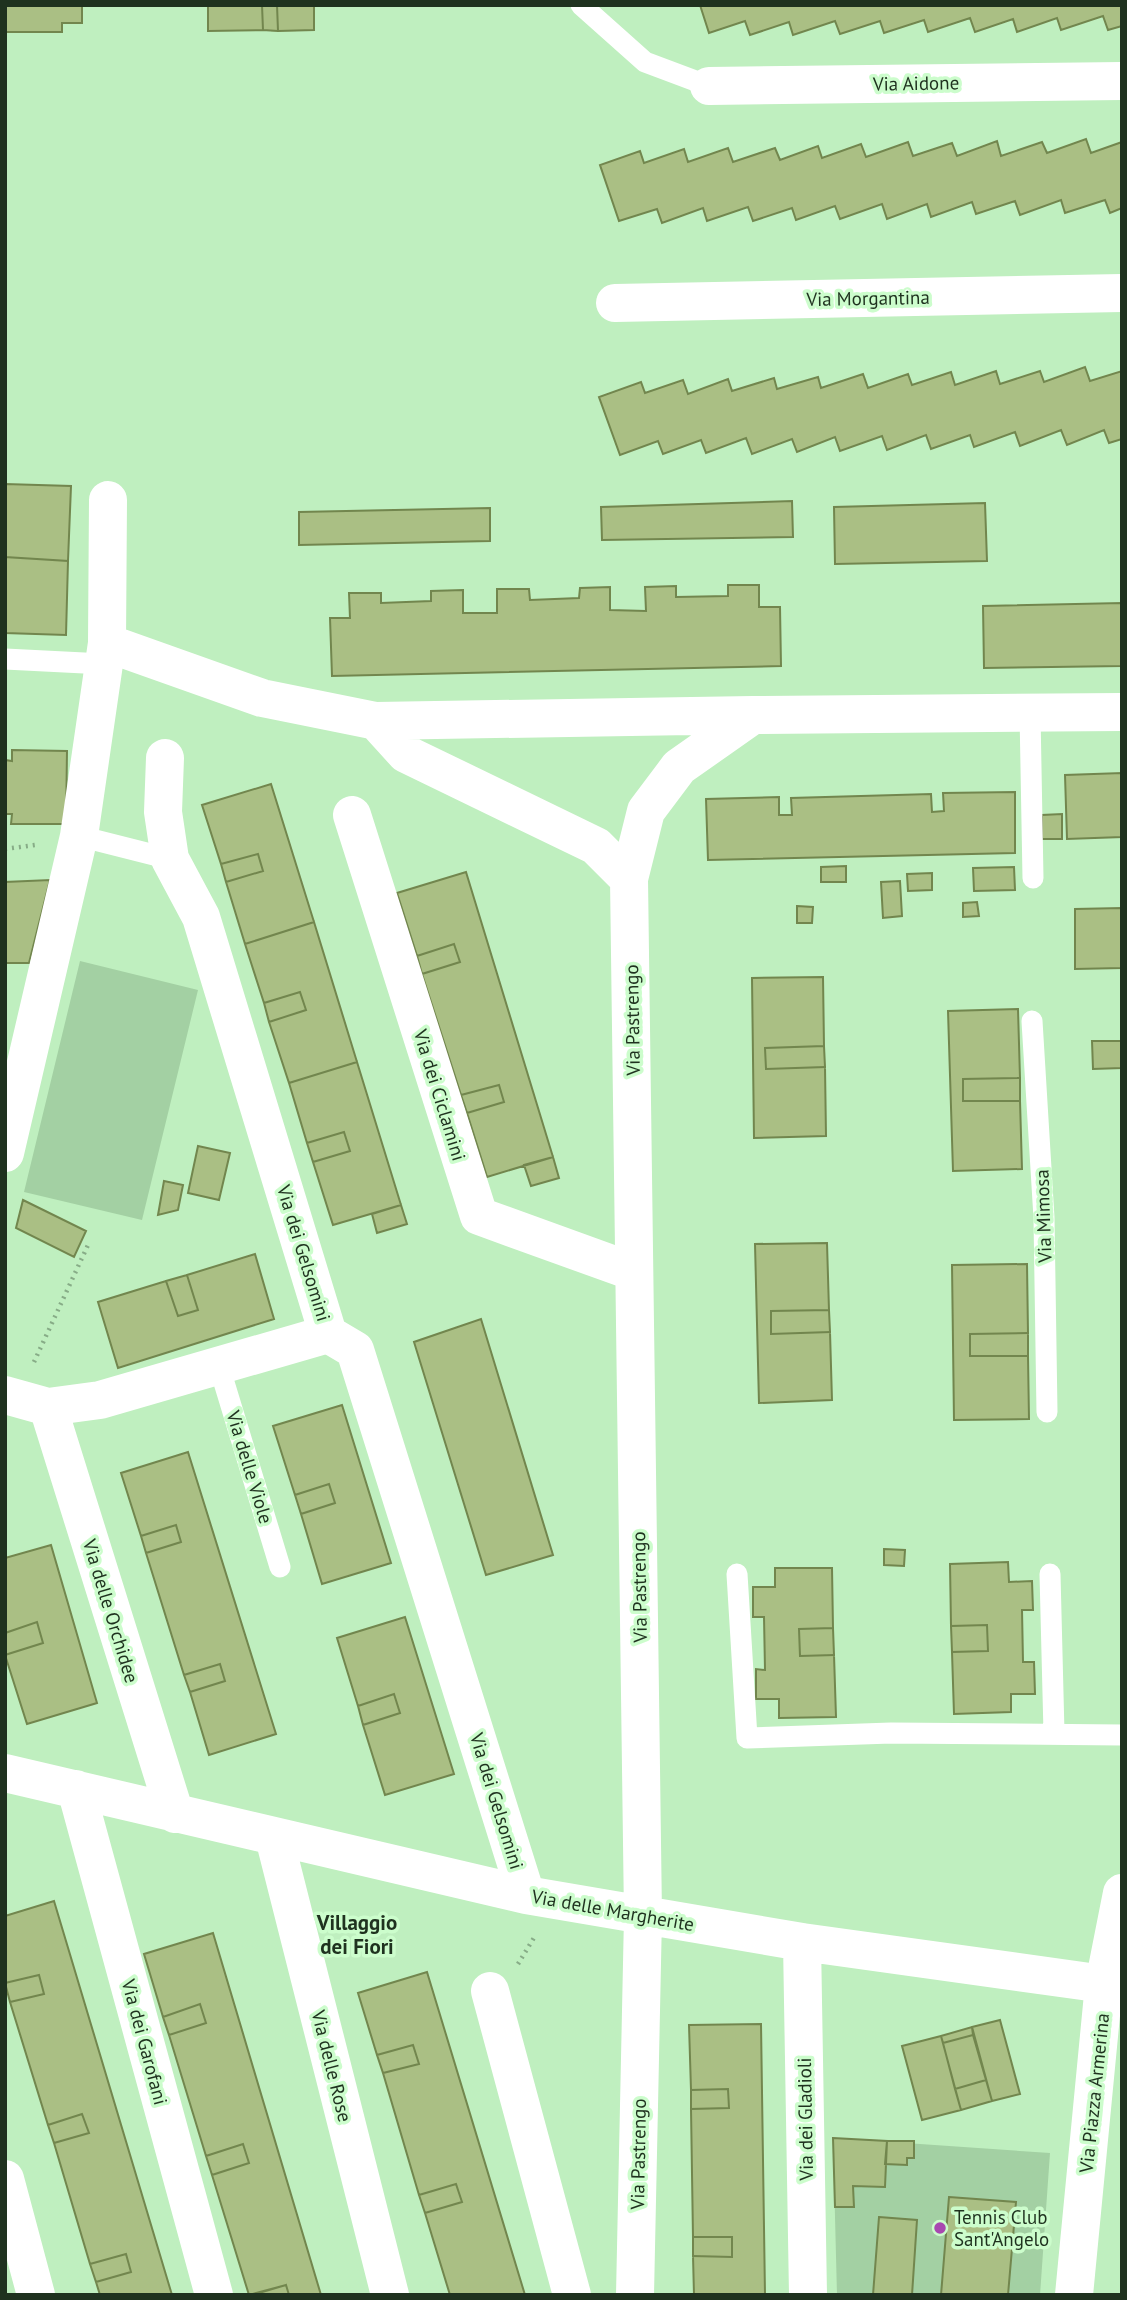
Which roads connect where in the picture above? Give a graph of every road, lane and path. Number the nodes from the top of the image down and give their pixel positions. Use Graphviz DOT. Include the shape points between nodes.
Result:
graph roads {
  1 [pos="581,5"];
  2 [pos="1122,81"];
  3 [pos="709,86"];
  4 [pos="1122,293"];
  5 [pos="615,303"];
  6 [pos="108,500"];
  7 [pos="105,653"];
  8 [pos="5,659"];
  9 [pos="1122,712"];
  10 [pos="1030,713"];
  11 [pos="753,715"];
  12 [pos="376,721"];
  13 [pos="165,758"];
  14 [pos="352,815"];
  15 [pos="79,836"];
  16 [pos="170,859"];
  17 [pos="1033,878"];
  18 [pos="629,879"];
  19 [pos="1032,1021"];
  20 [pos="12,1098"];
  21 [pos="5,1153"];
  22 [pos="88,1245"];
  23 [pos="634,1272"];
  24 [pos="328,1334"];
  25 [pos="219,1366"];
  26 [pos="24,1400"];
  27 [pos="1047,1412"];
  28 [pos="280,1567"];
  29 [pos="737,1574"];
  30 [pos="1050,1574"];
  31 [pos="1054,1733"];
  32 [pos="1122,1735"];
  33 [pos="5,1773"];
  34 [pos="76,1789"];
  35 [pos="175,1814"];
  36 [pos="274,1837"];
  37 [pos="1122,1893"];
  38 [pos="538,1897"];
  39 [pos="643,1916"];
  40 [pos="802,1942"];
  41 [pos="1104,1984"];
  42 [pos="490,1991"];
  43 [pos="5,2179"];
  44 [pos="36,2295"];
  45 [pos="214,2295"];
  46 [pos="390,2295"];
  47 [pos="572,2295"];
  48 [pos="635,2295"];
  49 [pos="808,2295"];
  50 [pos="1074,2295"];
  1 -- 3 [label="lane" via="645,62"];
  2 -- 3 [label="street, Via Aidone"];
  4 -- 5 [label="street, Via Morgantina"];
  6 -- 7 [label="street"];
  7 -- 8 [label="lane"];
  7 -- 12 [label="street" via="262,698"];
  7 -- 15 [label="street"];
  9 -- 10 [label="street"];
  10 -- 11 [label="street"];
  10 -- 17 [label="lane"];
  11 -- 12 [label="street"];
  11 -- 18 [label="street, Via Pastrengo" via="679,767 646,811"];
  12 -- 18 [label="street" via="406,754 596,846"];
  13 -- 16 [label="street, Via dei Gelsomini" via="163,812"];
  14 -- 23 [label="street, Via dei Ciclamini" via="479,1216"];
  15 -- 16 [label="lane"];
  15 -- 20 [label="street"];
  16 -- 24 [label="street, Via dei Gelsomini" via="201,918"];
  18 -- 23 [label="street, Via Pastrengo"];
  19 -- 27 [label="lane, Via Mimosa" via="1045,1218"];
  20 -- 21 [label="street"];
  22 -- 26 [label="path"];
  23 -- 39 [label="street, Via Pastrengo"];
  24 -- 25 [label="street"];
  24 -- 38 [label="street, Via dei Gelsomini" via="355,1350"];
  25 -- 26 [label="street" via="100,1400"];
  25 -- 28 [label="lane, Via delle Viole"];
  26 -- 35 [label="street, Via delle Orchidee"];
  29 -- 31 [label="lane" via="747,1738"];
  30 -- 31 [label="lane"];
  31 -- 32 [label="lane"];
  33 -- 34 [label="street, Via delle Margherite"];
  34 -- 35 [label="street, Via delle Margherite"];
  34 -- 45 [label="street, Via dei Garofani"];
  35 -- 36 [label="street, Via delle Margherite"];
  36 -- 38 [label="street, Via delle Margherite"];
  36 -- 46 [label="street, Via delle Rose"];
  37 -- 41 [label="street, Via Piazza Armerina"];
  38 -- 39 [label="street, Via delle Margherite"];
  38 -- 42 [label="path" via="537,1932 516,1967"];
  39 -- 40 [label="street, Via delle Margherite"];
  39 -- 48 [label="street, Via Pastrengo"];
  40 -- 41 [label="street, Via delle Margherite"];
  40 -- 49 [label="street, Via dei Gladioli"];
  41 -- 50 [label="street, Via Piazza Armerina"];
  42 -- 47 [label="street"];
  43 -- 44 [label="street"];
}
